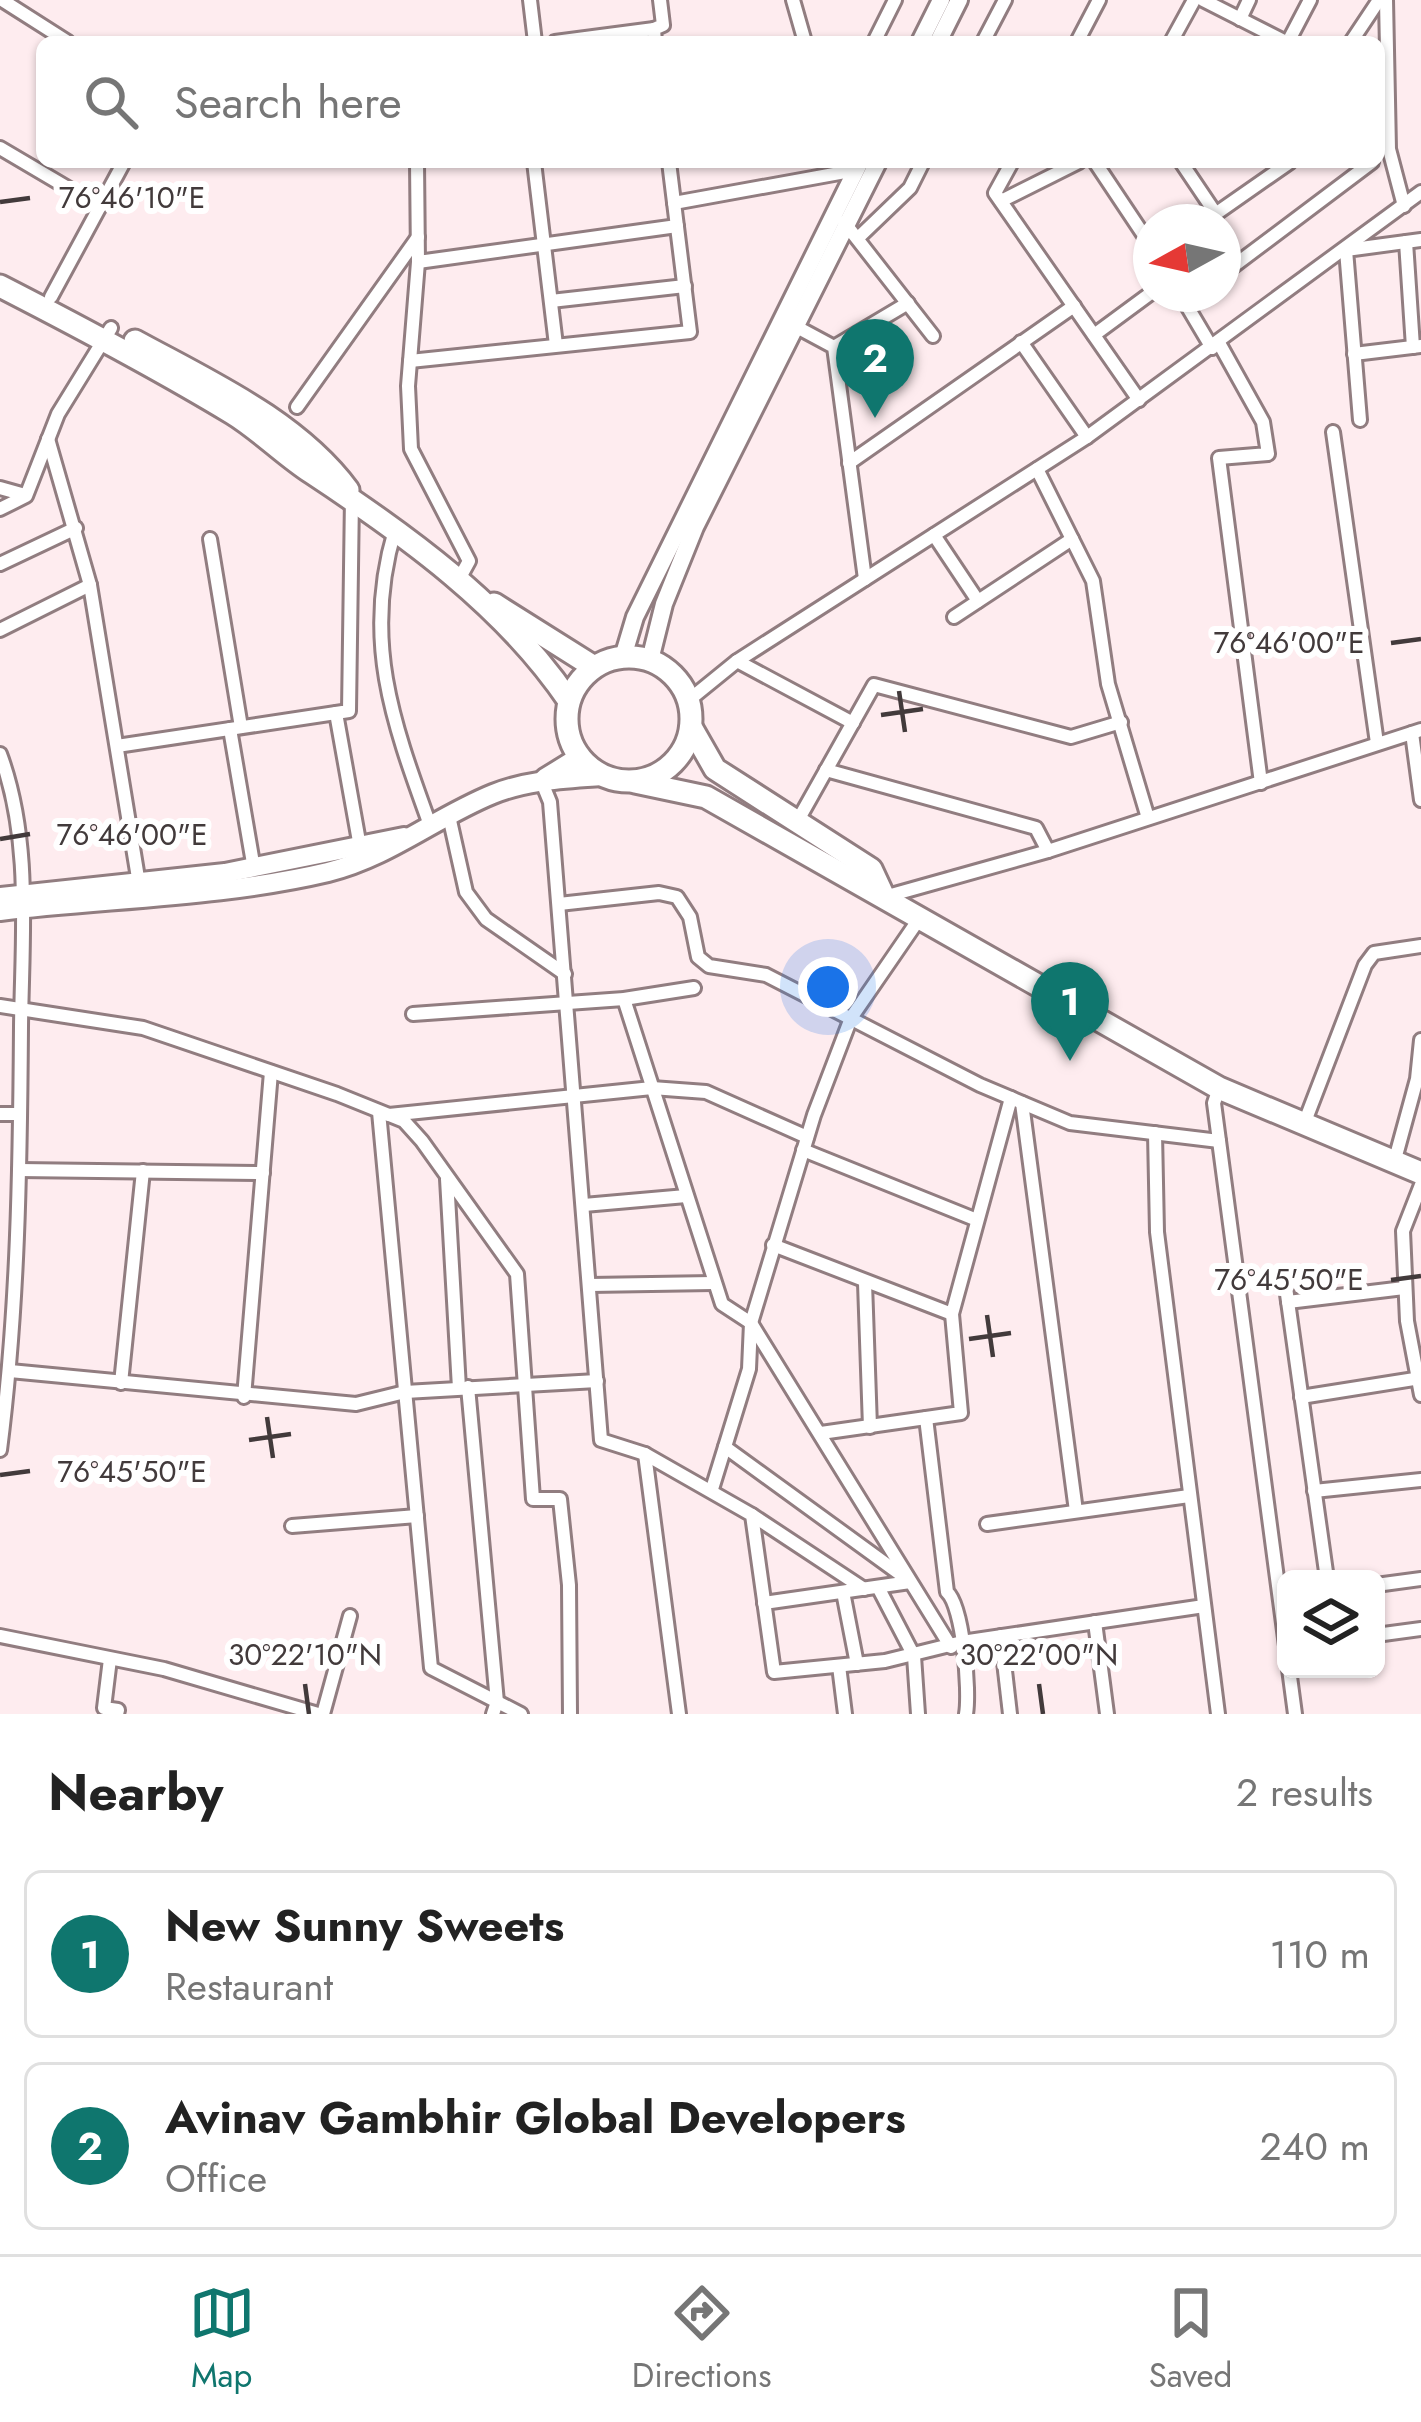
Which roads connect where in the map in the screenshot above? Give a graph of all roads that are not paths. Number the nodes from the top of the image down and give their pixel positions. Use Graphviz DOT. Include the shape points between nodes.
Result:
graph roads {
  1 [pos="2,0"];
  2 [pos="530,0"];
  3 [pos="660,0"];
  4 [pos="793,0"];
  5 [pos="895,0"];
  6 [pos="940,0"];
  7 [pos="959,0"];
  8 [pos="1004,0"];
  9 [pos="1100,0"];
  10 [pos="1199,0"];
  11 [pos="1249,0"];
  12 [pos="1310,0"];
  13 [pos="1383,0"];
  14 [pos="1240,19"];
  15 [pos="59,36"];
  16 [pos="534,36"];
  17 [pos="654,36"];
  18 [pos="803,36"];
  19 [pos="877,36"];
  20 [pos="923,36"];
  21 [pos="941,36"];
  22 [pos="986,36"];
  23 [pos="1080,36"];
  24 [pos="1175,36"];
  25 [pos="1275,36"];
  26 [pos="1290,36"];
  27 [pos="1356,36"];
  28 [pos="1383,36"];
  29 [pos="0,148"];
  30 [pos="1385,156"];
  31 [pos="121,168"];
  32 [pos="417,168"];
  33 [pos="535,168"];
  34 [pos="670,168"];
  35 [pos="920,168"];
  36 [pos="1009,168"];
  37 [pos="1067,168"];
  38 [pos="1099,168"];
  39 [pos="1184,168"];
  40 [pos="1281,168"];
  41 [pos="1364,168"];
  42 [pos="858,170"];
  43 [pos="1421,193"];
  44 [pos="1001,201"];
  45 [pos="674,203"];
  46 [pos="1203,204"];
  47 [pos="1230,204"];
  48 [pos="1404,206"];
  49 [pos="100,207"];
  50 [pos="1133,219"];
  51 [pos="846,225"];
  52 [pos="677,226"];
  53 [pos="418,237"];
  54 [pos="1414,241"];
  55 [pos="544,245"];
  56 [pos="1346,250"];
  57 [pos="1241,260"];
  58 [pos="418,262"];
  59 [pos="0,270"];
  60 [pos="0,286"];
  61 [pos="685,286"];
  62 [pos="51,297"];
  63 [pos="551,301"];
  64 [pos="908,303"];
  65 [pos="1073,306"];
  66 [pos="1133,306"];
  67 [pos="1193,312"];
  68 [pos="788,322"];
  69 [pos="107,333"];
  70 [pos="1094,335"];
  71 [pos="933,336"];
  72 [pos="1021,342"];
  73 [pos="556,345"];
  74 [pos="1216,345"];
  75 [pos="1417,346"];
  76 [pos="834,347"];
  77 [pos="1354,354"];
  78 [pos="410,361"];
  79 [pos="1139,400"];
  80 [pos="297,406"];
  81 [pos="1360,420"];
  82 [pos="1333,432"];
  83 [pos="1087,437"];
  84 [pos="48,439"];
  85 [pos="849,463"];
  86 [pos="1037,469"];
  87 [pos="0,488"];
  88 [pos="26,496"];
  89 [pos="352,496"];
  90 [pos="0,509"];
  91 [pos="76,528"];
  92 [pos="395,530"];
  93 [pos="934,535"];
  94 [pos="210,539"];
  95 [pos="1072,539"];
  96 [pos="0,565"];
  97 [pos="865,579"];
  98 [pos="458,581"];
  99 [pos="90,585"];
  100 [pos="978,601"];
  101 [pos="954,616"];
  102 [pos="0,630"];
  103 [pos="623,657"];
  104 [pos="650,660"];
  105 [pos="737,661"];
  106 [pos="594,667"];
  107 [pos="689,700"];
  108 [pos="569,701"];
  109 [pos="336,713"];
  110 [pos="1120,722"];
  111 [pos="853,723"];
  112 [pos="691,727"];
  113 [pos="236,728"];
  114 [pos="1416,732"];
  115 [pos="1377,743"];
  116 [pos="117,746"];
  117 [pos="0,754"];
  118 [pos="579,757"];
  119 [pos="826,770"];
  120 [pos="602,776"];
  121 [pos="541,780"];
  122 [pos="635,782"];
  123 [pos="1261,783"];
  124 [pos="7,791"];
  125 [pos="1421,800"];
  126 [pos="449,816"];
  127 [pos="1148,818"];
  128 [pos="796,822"];
  129 [pos="430,825"];
  130 [pos="408,836"];
  131 [pos="360,847"];
  132 [pos="1048,851"];
  133 [pos="254,868"];
  134 [pos="140,889"];
  135 [pos="0,897"];
  136 [pos="884,897"];
  137 [pos="24,901"];
  138 [pos="559,904"];
  139 [pos="0,910"];
  140 [pos="920,920"];
  141 [pos="1421,946"];
  142 [pos="565,974"];
  143 [pos="694,988"];
  144 [pos="624,999"];
  145 [pos="566,1000"];
  146 [pos="0,1006"];
  147 [pos="21,1009"];
  148 [pos="413,1014"];
  149 [pos="851,1018"];
  150 [pos="1421,1040"];
  151 [pos="272,1072"];
  152 [pos="652,1088"];
  153 [pos="1220,1088"];
  154 [pos="574,1094"];
  155 [pos="1016,1101"];
  156 [pos="384,1113"];
  157 [pos="0,1114"];
  158 [pos="20,1114"];
  159 [pos="1304,1124"];
  160 [pos="1155,1133"];
  161 [pos="1220,1141"];
  162 [pos="805,1143"];
  163 [pos="1394,1162"];
  164 [pos="20,1170"];
  165 [pos="143,1171"];
  166 [pos="263,1173"];
  167 [pos="1421,1173"];
  168 [pos="447,1175"];
  169 [pos="1421,1185"];
  170 [pos="686,1196"];
  171 [pos="584,1205"];
  172 [pos="976,1220"];
  173 [pos="19,1237"];
  174 [pos="0,1238"];
  175 [pos="773,1245"];
  176 [pos="1283,1274"];
  177 [pos="713,1283"];
  178 [pos="865,1283"];
  179 [pos="590,1285"];
  180 [pos="1404,1288"];
  181 [pos="1288,1302"];
  182 [pos="952,1314"];
  183 [pos="1414,1320"];
  184 [pos="752,1323"];
  185 [pos="6,1343"];
  186 [pos="10,1371"];
  187 [pos="1420,1379"];
  188 [pos="596,1381"];
  189 [pos="529,1382"];
  190 [pos="121,1383"];
  191 [pos="464,1387"];
  192 [pos="405,1392"];
  193 [pos="1421,1395"];
  194 [pos="244,1397"];
  195 [pos="1301,1397"];
  196 [pos="926,1418"];
  197 [pos="870,1427"];
  198 [pos="821,1433"];
  199 [pos="725,1447"];
  200 [pos="0,1450"];
  201 [pos="645,1454"];
  202 [pos="1421,1480"];
  203 [pos="712,1489"];
  204 [pos="1314,1491"];
  205 [pos="1190,1496"];
  206 [pos="1076,1511"];
  207 [pos="752,1515"];
  208 [pos="417,1516"];
  209 [pos="987,1524"];
  210 [pos="292,1526"];
  211 [pos="1326,1570"];
  212 [pos="1277,1577"];
  213 [pos="1421,1579"];
  214 [pos="911,1582"];
  215 [pos="1385,1584"];
  216 [pos="871,1588"];
  217 [pos="843,1592"];
  218 [pos="764,1603"];
  219 [pos="1204,1606"];
  220 [pos="350,1616"];
  221 [pos="1095,1622"];
  222 [pos="1421,1629"];
  223 [pos="1385,1634"];
  224 [pos="0,1636"];
  225 [pos="1000,1636"];
  226 [pos="957,1644"];
  227 [pos="914,1656"];
  228 [pos="110,1658"];
  229 [pos="857,1664"];
  230 [pos="838,1666"];
  231 [pos="1290,1678"];
  232 [pos="495,1708"];
  233 [pos="117,1714"];
  234 [pos="320,1714"];
  235 [pos="521,1714"];
  236 [pos="570,1714"];
  237 [pos="679,1714"];
  238 [pos="845,1714"];
  239 [pos="918,1714"];
  240 [pos="966,1714"];
  241 [pos="1010,1714"];
  242 [pos="1107,1714"];
  243 [pos="1218,1714"];
  244 [pos="1295,1714"];
  1 -- 15 [label="street"];
  2 -- 16 [label="street"];
  3 -- 17 [label="street" via="663,25"];
  4 -- 18 [label="street"];
  5 -- 19 [label="street"];
  6 -- 20 [label="street"];
  7 -- 21 [label="street"];
  8 -- 22 [label="street"];
  9 -- 23 [label="street"];
  10 -- 14 [label="street"];
  10 -- 24 [label="street"];
  11 -- 14 [label="street"];
  12 -- 26 [label="street"];
  13 -- 27 [label="street"];
  13 -- 28 [label="street"];
  14 -- 25 [label="street"];
  29 -- 49 [label="street"];
  30 -- 48 [label="street"];
  31 -- 49 [label="street"];
  32 -- 53 [label="street"];
  33 -- 55 [label="street"];
  34 -- 45 [label="street"];
  35 -- 51 [label="street" via="910,188"];
  36 -- 44 [label="street" via="995,193"];
  37 -- 44 [label="street"];
  38 -- 50 [label="street"];
  39 -- 46 [label="street"];
  40 -- 47 [label="street"];
  41 -- 57 [label="street"];
  42 -- 45 [label="street"];
  42 -- 51 [label="street"];
  43 -- 48 [label="street"];
  44 -- 65 [label="street"];
  45 -- 52 [label="street"];
  48 -- 56 [label="street"];
  49 -- 62 [label="street"];
  51 -- 64 [label="street"];
  51 -- 68 [label="street"];
  52 -- 55 [label="street"];
  52 -- 61 [label="street"];
  53 -- 58 [label="street"];
  53 -- 80 [label="street"];
  54 -- 56 [label="street"];
  54 -- 75 [label="street"];
  55 -- 58 [label="street"];
  55 -- 63 [label="street"];
  56 -- 74 [label="street"];
  56 -- 77 [label="street"];
  58 -- 78 [label="street"];
  59 -- 62 [label="main road"];
  60 -- 69 [label="main road"];
  61 -- 63 [label="street"];
  61 -- 73 [label="street" via="690,332"];
  62 -- 69 [label="main road"];
  63 -- 73 [label="street"];
  64 -- 71 [label="street"];
  64 -- 76 [label="street"];
  65 -- 70 [label="street"];
  65 -- 72 [label="street"];
  66 -- 70 [label="street"];
  67 -- 74 [label="street"];
  68 -- 76 [label="street"];
  68 -- 103 [label="street" via="634,617"];
  68 -- 104 [label="street" via="694,527"];
  69 -- 84 [label="street"];
  69 -- 89 [label="main road" via="244,400 328,462"];
  70 -- 79 [label="street"];
  72 -- 83 [label="street"];
  72 -- 85 [label="street"];
  73 -- 78 [label="street"];
  74 -- 79 [label="street"];
  74 -- 123 [label="street" via="1264,422 1268,454 1219,458"];
  75 -- 77 [label="street"];
  76 -- 85 [label="street"];
  77 -- 81 [label="street"];
  78 -- 98 [label="street" via="411,449 469,561"];
  79 -- 83 [label="street"];
  82 -- 115 [label="street"];
  83 -- 86 [label="street"];
  84 -- 88 [label="street"];
  84 -- 91 [label="street"];
  85 -- 97 [label="street"];
  86 -- 93 [label="street"];
  86 -- 95 [label="street"];
  87 -- 88 [label="street"];
  88 -- 90 [label="street"];
  89 -- 92 [label="main road"];
  89 -- 109 [label="street" via="349,711"];
  91 -- 96 [label="street"];
  91 -- 99 [label="street"];
  92 -- 98 [label="main road"];
  92 -- 129 [label="street" via="381,672"];
  93 -- 97 [label="street"];
  93 -- 100 [label="street"];
  94 -- 113 [label="street"];
  95 -- 100 [label="street"];
  95 -- 110 [label="street" via="1093,581"];
  97 -- 105 [label="street"];
  98 -- 106 [label="main road"];
  98 -- 108 [label="main road"];
  99 -- 102 [label="street"];
  99 -- 116 [label="street"];
  100 -- 101 [label="street"];
  103 -- 104 [label="main road"];
  103 -- 106 [label="main road"];
  104 -- 107 [label="main road"];
  105 -- 107 [label="street"];
  105 -- 111 [label="street"];
  106 -- 108 [label="main road"];
  107 -- 112 [label="main road"];
  108 -- 118 [label="main road" via="566,721"];
  109 -- 113 [label="street"];
  109 -- 131 [label="street"];
  110 -- 111 [label="street" via="1071,737 874,685"];
  110 -- 127 [label="street"];
  111 -- 119 [label="street"];
  112 -- 122 [label="main road" via="673,765"];
  112 -- 128 [label="main road" via="715,769"];
  113 -- 116 [label="street"];
  113 -- 133 [label="street"];
  114 -- 115 [label="street"];
  114 -- 125 [label="street"];
  115 -- 123 [label="street"];
  116 -- 134 [label="street"];
  117 -- 124 [label="street"];
  118 -- 120 [label="main road"];
  118 -- 121 [label="main road"];
  119 -- 128 [label="street"];
  119 -- 132 [label="street" via="1036,828"];
  120 -- 121 [label="main road"];
  120 -- 122 [label="main road"];
  121 -- 126 [label="main road"];
  121 -- 138 [label="street"];
  122 -- 136 [label="main road" via="706,796"];
  123 -- 127 [label="street"];
  124 -- 137 [label="street"];
  126 -- 129 [label="main road"];
  126 -- 142 [label="street" via="466,892 486,919"];
  127 -- 132 [label="street"];
  128 -- 136 [label="main road" via="871,869"];
  129 -- 130 [label="main road"];
  130 -- 131 [label="main road"];
  130 -- 134 [label="main road" via="380,857 325,872"];
  131 -- 133 [label="main road"];
  132 -- 136 [label="street"];
  133 -- 134 [label="main road"];
  134 -- 137 [label="main road"];
  135 -- 137 [label="main road"];
  136 -- 140 [label="main road"];
  137 -- 139 [label="main road"];
  137 -- 147 [label="street"];
  138 -- 142 [label="street"];
  138 -- 149 [label="street" via="677,897 698,957 709,966 766,975"];
  140 -- 149 [label="street"];
  140 -- 153 [label="main road"];
  141 -- 159 [label="street" via="1374,953 1365,965"];
  142 -- 145 [label="street"];
  143 -- 144 [label="street"];
  144 -- 145 [label="street"];
  144 -- 152 [label="street"];
  145 -- 148 [label="street"];
  145 -- 154 [label="street"];
  146 -- 147 [label="street"];
  147 -- 151 [label="street" via="143,1028"];
  147 -- 158 [label="street"];
  149 -- 155 [label="street"];
  149 -- 162 [label="street"];
  150 -- 163 [label="street"];
  151 -- 156 [label="street"];
  151 -- 166 [label="street"];
  152 -- 154 [label="street"];
  152 -- 162 [label="street" via="706,1092"];
  152 -- 170 [label="street"];
  153 -- 159 [label="main road"];
  153 -- 161 [label="street"];
  154 -- 156 [label="street"];
  154 -- 171 [label="street"];
  155 -- 160 [label="street" via="1070,1123"];
  155 -- 172 [label="street"];
  155 -- 206 [label="street"];
  156 -- 168 [label="street" via="404,1121"];
  156 -- 192 [label="street"];
  157 -- 158 [label="street"];
  158 -- 164 [label="street"];
  159 -- 163 [label="main road"];
  160 -- 161 [label="street"];
  160 -- 205 [label="street" via="1156,1232"];
  161 -- 212 [label="street"];
  162 -- 172 [label="street"];
  162 -- 175 [label="street"];
  163 -- 167 [label="main road"];
  164 -- 165 [label="street"];
  164 -- 173 [label="street"];
  165 -- 166 [label="street"];
  165 -- 190 [label="street"];
  166 -- 194 [label="street"];
  168 -- 189 [label="street" via="517,1274"];
  168 -- 191 [label="street"];
  169 -- 180 [label="street" via="1403,1231"];
  170 -- 171 [label="street"];
  170 -- 177 [label="street"];
  171 -- 179 [label="street"];
  172 -- 182 [label="street"];
  173 -- 174 [label="street"];
  173 -- 185 [label="street"];
  175 -- 178 [label="street"];
  175 -- 184 [label="street"];
  176 -- 181 [label="street"];
  177 -- 179 [label="street"];
  177 -- 184 [label="street" via="722,1304"];
  178 -- 182 [label="street"];
  178 -- 197 [label="street"];
  179 -- 188 [label="street"];
  180 -- 181 [label="street"];
  180 -- 183 [label="street"];
  181 -- 195 [label="street"];
  182 -- 196 [label="street" via="961,1413"];
  183 -- 187 [label="street"];
  184 -- 198 [label="street"];
  184 -- 199 [label="street" via="749,1369"];
  185 -- 186 [label="street"];
  186 -- 190 [label="street"];
  186 -- 200 [label="street"];
  187 -- 193 [label="street"];
  187 -- 195 [label="street"];
  188 -- 189 [label="street"];
  188 -- 201 [label="street" via="601,1440"];
  189 -- 191 [label="street"];
  189 -- 236 [label="street" via="532,1499 560,1499"];
  190 -- 194 [label="street"];
  191 -- 192 [label="street"];
  191 -- 232 [label="street"];
  192 -- 194 [label="street" via="356,1405"];
  192 -- 208 [label="street"];
  195 -- 204 [label="street"];
  196 -- 197 [label="street"];
  196 -- 226 [label="street"];
  197 -- 198 [label="street"];
  198 -- 214 [label="street"];
  199 -- 203 [label="street"];
  199 -- 214 [label="street"];
  201 -- 203 [label="street"];
  201 -- 237 [label="street"];
  202 -- 204 [label="street"];
  203 -- 207 [label="street"];
  204 -- 211 [label="street"];
  205 -- 206 [label="street"];
  205 -- 219 [label="street"];
  206 -- 209 [label="street"];
  207 -- 216 [label="street"];
  207 -- 218 [label="street"];
  208 -- 210 [label="street"];
  208 -- 232 [label="street" via="431,1668"];
  213 -- 215 [label="street"];
  214 -- 216 [label="street"];
  214 -- 226 [label="street"];
  216 -- 217 [label="street"];
  216 -- 227 [label="street"];
  217 -- 218 [label="street"];
  217 -- 229 [label="street"];
  218 -- 230 [label="street" via="774,1672"];
  219 -- 221 [label="street"];
  219 -- 243 [label="street"];
  220 -- 234 [label="street"];
  221 -- 225 [label="street"];
  221 -- 242 [label="street"];
  222 -- 223 [label="street"];
  224 -- 228 [label="street"];
  225 -- 226 [label="street"];
  225 -- 241 [label="street"];
  226 -- 227 [label="street"];
  226 -- 240 [label="street"];
  227 -- 229 [label="street"];
  227 -- 239 [label="street"];
  228 -- 233 [label="street" via="104,1708"];
  228 -- 234 [label="street"];
  229 -- 230 [label="street"];
  230 -- 238 [label="street"];
  231 -- 244 [label="street"];
  232 -- 235 [label="street"];
}
